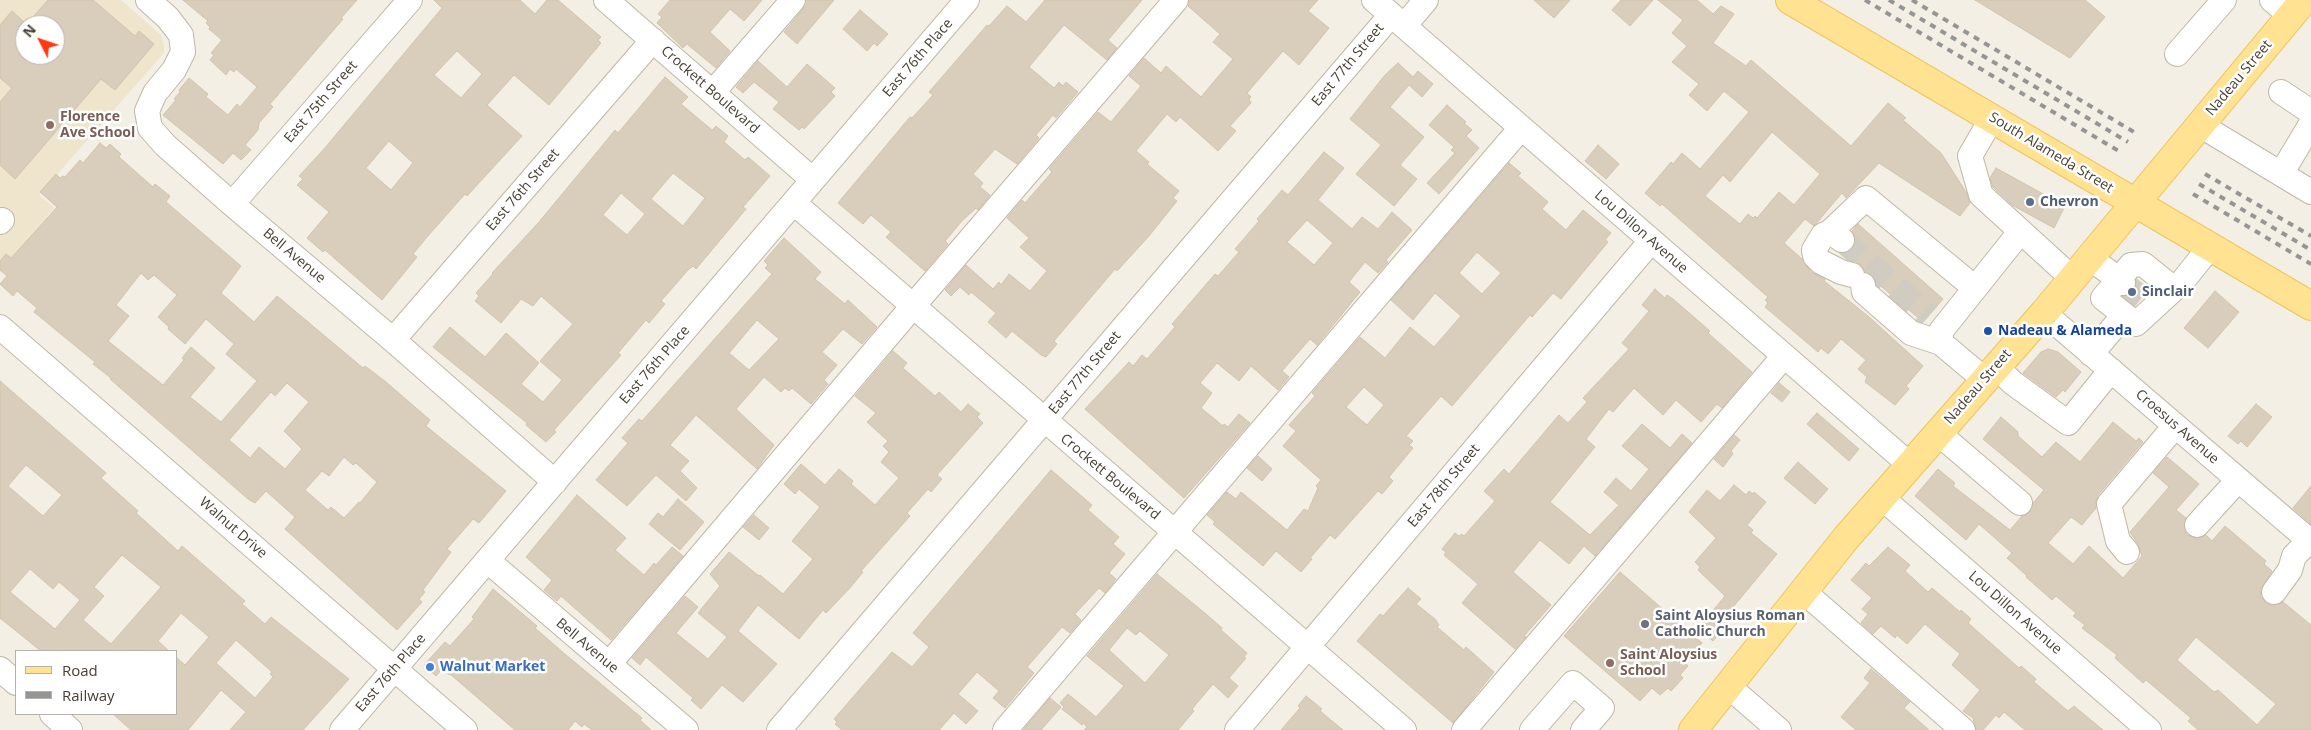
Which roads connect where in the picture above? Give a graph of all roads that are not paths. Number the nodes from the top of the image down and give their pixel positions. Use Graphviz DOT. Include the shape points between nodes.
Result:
graph roads {
  1 [pos="148,0"];
  2 [pos="410,0"];
  3 [pos="793,0"];
  4 [pos="968,0"];
  5 [pos="1176,0"];
  6 [pos="1426,0"];
  7 [pos="1790,0"];
  8 [pos="2224,0"];
  9 [pos="620,4"];
  10 [pos="2289,5"];
  11 [pos="1389,14"];
  12 [pos="653,40"];
  13 [pos="2177,54"];
  14 [pos="713,92"];
  15 [pos="2281,92"];
  16 [pos="2311,112"];
  17 [pos="1992,118"];
  18 [pos="2311,124"];
  19 [pos="2200,125"];
  20 [pos="1521,128"];
  21 [pos="2281,174"];
  22 [pos="813,180"];
  23 [pos="2311,192"];
  24 [pos="794,203"];
  25 [pos="2135,203"];
  26 [pos="232,204"];
  27 [pos="2020,232"];
  28 [pos="1651,241"];
  29 [pos="2210,247"];
  30 [pos="2080,268"];
  31 [pos="2121,281"];
  32 [pos="1975,288"];
  33 [pos="2174,289"];
  34 [pos="913,306"];
  35 [pos="2311,306"];
  36 [pos="2044,312"];
  37 [pos="2124,315"];
  38 [pos="0,326"];
  39 [pos="1938,329"];
  40 [pos="393,340"];
  41 [pos="2091,354"];
  42 [pos="1784,356"];
  43 [pos="2111,370"];
  44 [pos="1990,374"];
  45 [pos="1044,421"];
  46 [pos="2175,426"];
  47 [pos="1938,433"];
  48 [pos="1909,464"];
  49 [pos="2238,480"];
  50 [pos="555,482"];
  51 [pos="1881,497"];
  52 [pos="2020,503"];
  53 [pos="2197,525"];
  54 [pos="1175,532"];
  55 [pos="2310,541"];
  56 [pos="2127,552"];
  57 [pos="488,561"];
  58 [pos="1803,591"];
  59 [pos="2274,592"];
  60 [pos="1308,646"];
  61 [pos="610,664"];
  62 [pos="0,669"];
  63 [pos="395,669"];
  64 [pos="15,682"];
  65 [pos="1728,686"];
  66 [pos="53,715"];
  67 [pos="70,730"];
  68 [pos="342,730"];
  69 [pos="465,730"];
  70 [pos="686,730"];
  71 [pos="779,730"];
  72 [pos="1005,730"];
  73 [pos="1237,730"];
  74 [pos="1404,730"];
  75 [pos="1464,730"];
  76 [pos="1532,730"];
  77 [pos="1583,730"];
  78 [pos="1692,730"];
  79 [pos="1779,730"];
  80 [pos="1964,730"];
  81 [pos="2149,730"];
  1 -- 26 [label="street, Bell Avenue" via="168,18 181,36 183,52 174,70 155,93 147,111 150,128"];
  2 -- 26 [label="street, East 75th Street"];
  3 -- 14 [label="street"];
  4 -- 22 [label="street, East 76th Place"];
  5 -- 34 [label="street"];
  6 -- 11 [label="street, East 77th Street"];
  7 -- 17 [label="main road, South Alameda Street"];
  8 -- 13 [label="street"];
  9 -- 12 [label="street, Crockett Boulevard"];
  10 -- 19 [label="main road, Nadeau Street"];
  11 -- 20 [label="street, Lou Dillon Avenue"];
  11 -- 45 [label="street, East 77th Street"];
  12 -- 14 [label="street, Crockett Boulevard"];
  12 -- 40 [label="street, East 76th Street"];
  14 -- 22 [label="street, Crockett Boulevard"];
  15 -- 16 [label="street"];
  17 -- 25 [label="main road, South Alameda Street"];
  17 -- 27 [label="street" via="1970,156 1981,195"];
  18 -- 21 [label="street"];
  19 -- 21 [label="street"];
  19 -- 25 [label="main road, Nadeau Street"];
  20 -- 28 [label="street, Lou Dillon Avenue"];
  20 -- 54 [label="street"];
  21 -- 23 [label="street"];
  22 -- 24 [label="street, East 76th Place"];
  24 -- 34 [label="street, Crockett Boulevard"];
  24 -- 50 [label="street, East 76th Place"];
  25 -- 29 [label="main road, South Alameda Street"];
  25 -- 30 [label="main road, Nadeau Street"];
  26 -- 40 [label="street, Bell Avenue"];
  27 -- 30 [label="street"];
  27 -- 32 [label="street"];
  28 -- 42 [label="street, Lou Dillon Avenue"];
  28 -- 60 [label="street, East 78th Street"];
  29 -- 33 [label="street"];
  29 -- 35 [label="main road, South Alameda Street"];
  30 -- 31 [label="street"];
  30 -- 36 [label="main road, Nadeau Street"];
  31 -- 33 [label="street" via="2131,264 2143,264"];
  31 -- 37 [label="street" via="2103,298"];
  32 -- 39 [label="street"];
  32 -- 39 [label="street" via="1866,198 1836,236 1824,235 1816,244 1815,256 1820,262 1854,283 1911,333"];
  33 -- 37 [label="street" via="2148,303 2136,324"];
  34 -- 45 [label="street, Crockett Boulevard"];
  34 -- 61 [label="street"];
  36 -- 41 [label="street, Croesus Avenue"];
  36 -- 44 [label="main road, Nadeau Street"];
  37 -- 41 [label="street"];
  38 -- 63 [label="street, Walnut Drive"];
  39 -- 44 [label="street"];
  40 -- 50 [label="street, Bell Avenue"];
  41 -- 43 [label="street, Croesus Avenue"];
  42 -- 48 [label="street, Lou Dillon Avenue"];
  42 -- 75 [label="street"];
  43 -- 44 [label="street" via="2068,423 2013,383"];
  43 -- 46 [label="street, Croesus Avenue"];
  44 -- 47 [label="main road, Nadeau Street"];
  45 -- 54 [label="street, Crockett Boulevard"];
  45 -- 71 [label="street, East 77th Street"];
  46 -- 49 [label="street, Croesus Avenue"];
  46 -- 56 [label="street" via="2110,504 2118,541"];
  47 -- 48 [label="main road, Nadeau Street"];
  47 -- 52 [label="street"];
  48 -- 51 [label="main road, Nadeau Street"];
  49 -- 53 [label="street"];
  49 -- 55 [label="street, Croesus Avenue"];
  50 -- 57 [label="street, East 76th Place"];
  51 -- 58 [label="main road, Nadeau Street"];
  51 -- 81 [label="street, Lou Dillon Avenue"];
  54 -- 60 [label="street, Crockett Boulevard"];
  54 -- 72 [label="street"];
  55 -- 59 [label="street" via="2294,556 2290,570"];
  57 -- 61 [label="street, Bell Avenue"];
  57 -- 63 [label="street, East 76th Place"];
  58 -- 65 [label="main road, Nadeau Street"];
  58 -- 80 [label="street"];
  60 -- 73 [label="street, East 78th Street"];
  60 -- 74 [label="street, Crockett Boulevard"];
  61 -- 70 [label="street, Bell Avenue"];
  62 -- 64 [label="street"];
  63 -- 68 [label="street, East 76th Place"];
  63 -- 69 [label="street, Walnut Drive"];
  65 -- 78 [label="main road, Nadeau Street"];
  65 -- 79 [label="street"];
  66 -- 67 [label="street"];
  76 -- 77 [label="street" via="1573,683 1602,708"];
}
